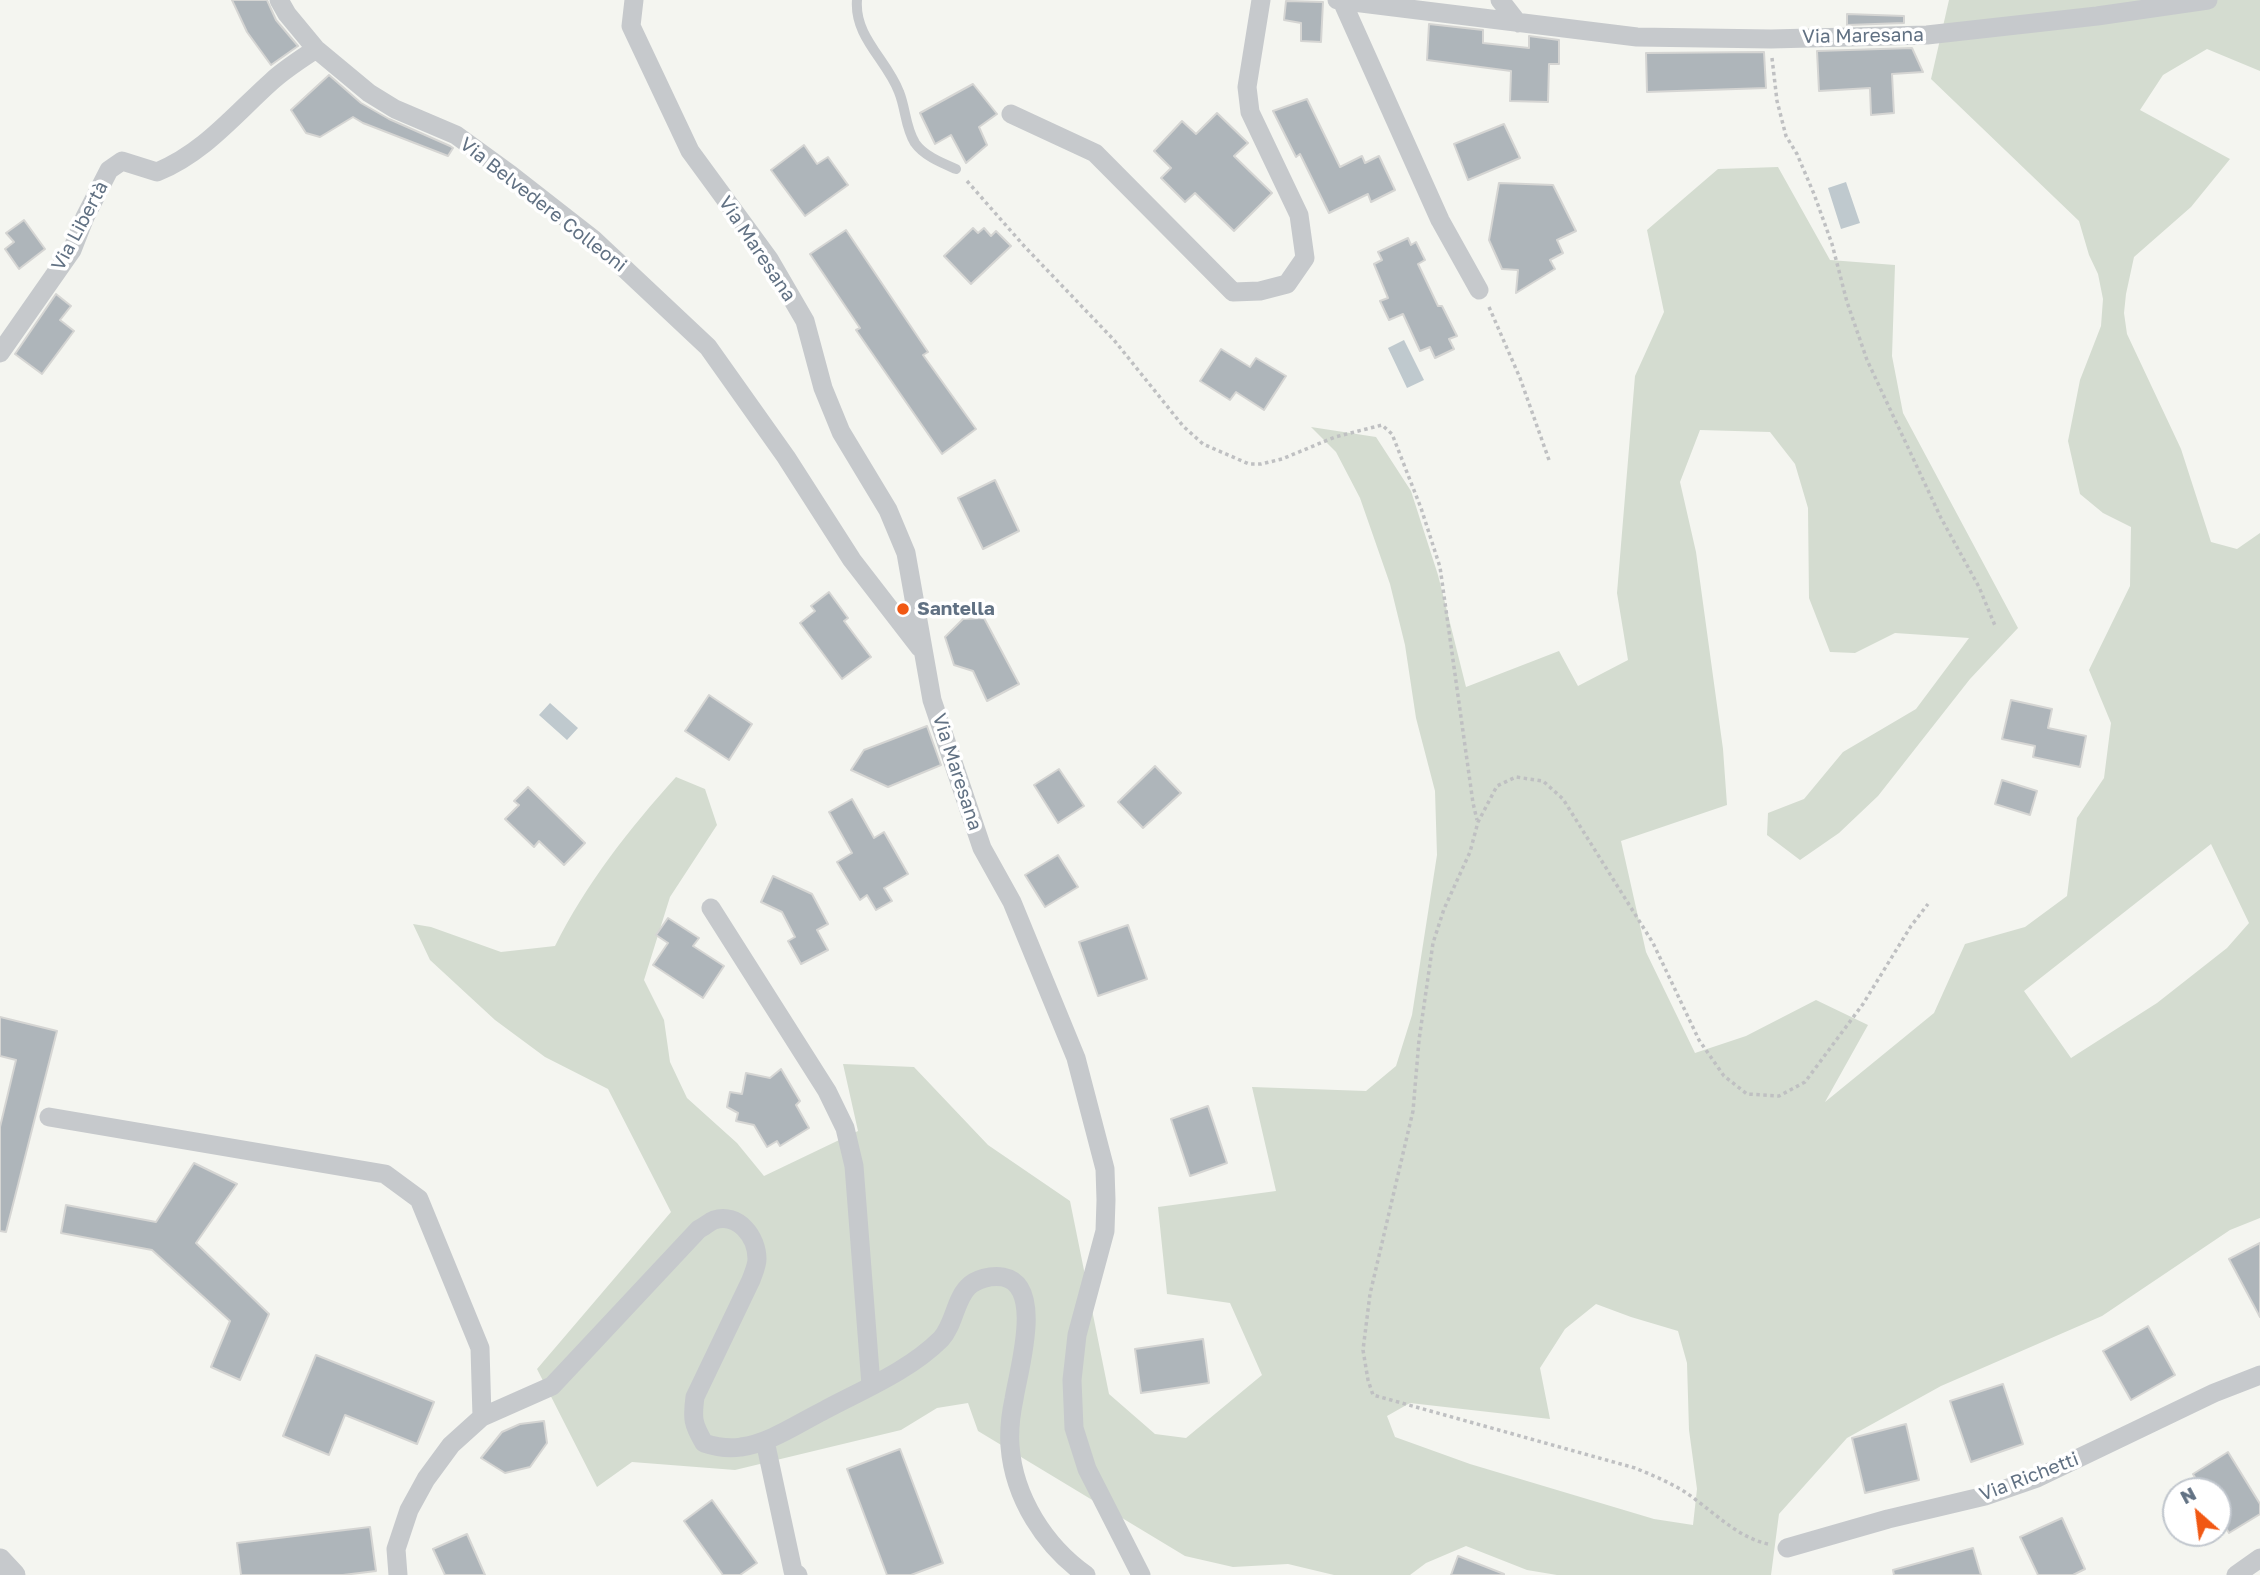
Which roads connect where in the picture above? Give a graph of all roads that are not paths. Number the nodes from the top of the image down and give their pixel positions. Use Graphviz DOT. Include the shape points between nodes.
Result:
graph roads {
  1 [pos="279,0"];
  2 [pos="634,0"];
  3 [pos="857,0"];
  4 [pos="1261,0"];
  5 [pos="1500,0"];
  6 [pos="2207,0"];
  7 [pos="1340,1"];
  8 [pos="1518,23"];
  9 [pos="316,48"];
  10 [pos="1011,114"];
  11 [pos="956,169"];
  12 [pos="1479,290"];
  13 [pos="0,353"];
  14 [pos="923,652"];
  15 [pos="711,908"];
  16 [pos="49,1117"];
  17 [pos="2260,1375"];
  18 [pos="871,1385"];
  19 [pos="482,1417"];
  20 [pos="765,1441"];
  21 [pos="1787,1548"];
  22 [pos="2260,1558"];
  23 [pos="0,1560"];
  24 [pos="14,1575"];
  25 [pos="398,1575"];
  26 [pos="798,1575"];
  27 [pos="1086,1575"];
  28 [pos="1141,1575"];
  29 [pos="2236,1575"];
  1 -- 9 [label="street, Via Belvedere Colleoni"];
  2 -- 14 [label="street, Via Maresana" via="631,26 690,152 769,259 805,321 823,388 841,432 888,510 906,553"];
  3 -- 11 [label="lane" via="857,18 899,91 916,145"];
  4 -- 10 [label="street" via="1247,87 1250,112 1299,215 1304,258 1287,284 1233,292 1095,153"];
  5 -- 8 [label="street"];
  6 -- 8 [label="street, Via Maresana" via="1927,35 1637,37"];
  7 -- 8 [label="street, Via Maresana"];
  7 -- 12 [label="street" via="1440,220"];
  9 -- 13 [label="street, Via Libertà" via="178,164 157,172 122,161 109,170 72,250"];
  9 -- 14 [label="street, Via Belvedere Colleoni" via="369,93 456,135 511,175 593,239 674,313 708,347 852,560"];
  14 -- 28 [label="street, Via Maresana" via="932,700 982,848 1012,902 1076,1058 1105,1170 1105,1231 1076,1346 1074,1427 1087,1469"];
  15 -- 18 [label="street" via="827,1091 845,1128 854,1166"];
  16 -- 19 [label="street" via="385,1174 419,1199 480,1348"];
  17 -- 21 [label="street, Via Richetti" via="2037,1478"];
  18 -- 20 [label="street"];
  18 -- 27 [label="street" via="915,1360 943,1337 967,1288 983,1278 1004,1277 1017,1286 1025,1300 1026,1334 1010,1445 1016,1479 1041,1531"];
  19 -- 20 [label="street" via="552,1386 699,1229 715,1220 734,1220 754,1241 757,1261 695,1397 692,1416 704,1443 739,1448"];
  19 -- 25 [label="street" via="451,1445 409,1510 396,1549"];
  20 -- 26 [label="street" via="793,1571"];
  22 -- 29 [label="street"];
  23 -- 24 [label="street"];
}
